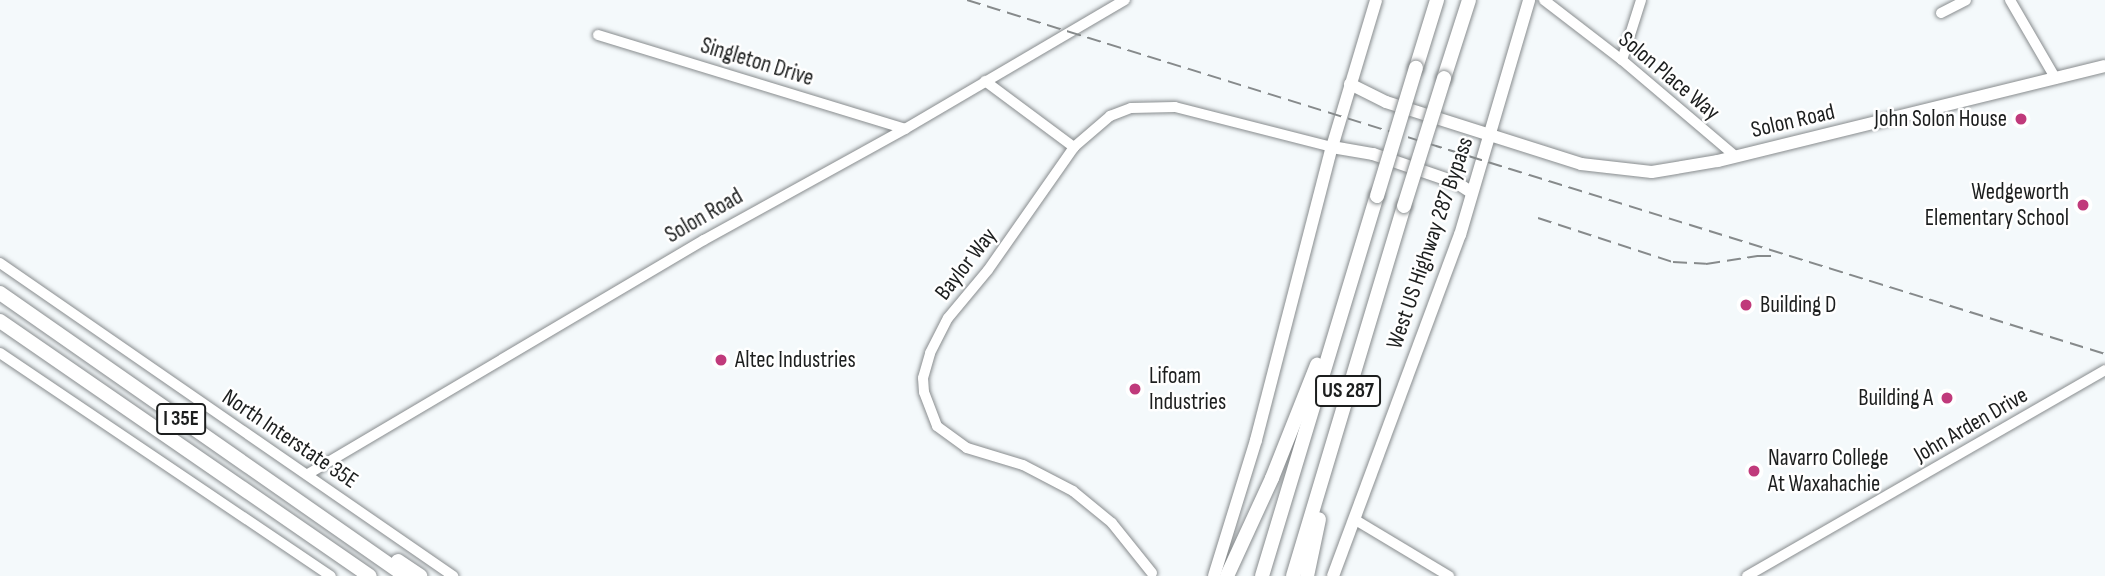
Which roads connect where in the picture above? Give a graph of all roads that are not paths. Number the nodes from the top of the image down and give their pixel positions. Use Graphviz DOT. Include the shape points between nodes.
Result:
graph roads {
  1 [pos="1125,0"];
  2 [pos="1376,0"];
  3 [pos="1437,0"];
  4 [pos="1469,0"];
  5 [pos="1529,0"];
  6 [pos="1544,0"];
  7 [pos="1641,0"];
  8 [pos="1965,0"];
  9 [pos="2010,0"];
  10 [pos="1941,13"];
  11 [pos="598,35"];
  12 [pos="1622,60"];
  13 [pos="2105,66"];
  14 [pos="2056,79"];
  15 [pos="985,81"];
  16 [pos="1350,83"];
  17 [pos="905,129"];
  18 [pos="1489,135"];
  19 [pos="1074,147"];
  20 [pos="1332,147"];
  21 [pos="1735,156"];
  22 [pos="1471,192"];
  23 [pos="0,263"];
  24 [pos="0,293"];
  25 [pos="1340,317"];
  26 [pos="0,321"];
  27 [pos="0,353"];
  28 [pos="2105,370"];
  29 [pos="1347,394"];
  30 [pos="308,474"];
  31 [pos="255,497"];
  32 [pos="1354,519"];
  33 [pos="362,546"];
  34 [pos="1152,573"];
  35 [pos="331,576"];
  36 [pos="353,576"];
  37 [pos="369,576"];
  38 [pos="405,576"];
  39 [pos="420,576"];
  40 [pos="453,576"];
  41 [pos="1214,576"];
  42 [pos="1227,576"];
  43 [pos="1262,576"];
  44 [pos="1293,576"];
  45 [pos="1307,576"];
  46 [pos="1333,576"];
  47 [pos="1449,576"];
  48 [pos="1746,576"];
  1 -- 15 [label="street, Solon Road"];
  2 -- 16 [label="main road"];
  3 -- 25 [label="highway, US 287, bridge"];
  4 -- 29 [label="highway, US 287, bridge"];
  5 -- 18 [label="main road, West US Highway 287 Bypass"];
  6 -- 12 [label="street, Solon Place Way"];
  7 -- 12 [label="street"];
  8 -- 10 [label="street"];
  9 -- 14 [label="street"];
  11 -- 17 [label="street, Singleton Drive"];
  12 -- 21 [label="street, Solon Place Way"];
  13 -- 14 [label="main road, Solon Road"];
  14 -- 21 [label="main road, Solon Road"];
  15 -- 17 [label="street, Solon Road"];
  15 -- 19 [label="street"];
  16 -- 18 [label="main road, Solon Road" via="1386,102"];
  16 -- 20 [label="main road"];
  17 -- 30 [label="street, Solon Road" via="704,240"];
  18 -- 21 [label="main road, Solon Road" via="1581,164 1641,172"];
  18 -- 22 [label="main road, West US Highway 287 Bypass"];
  19 -- 20 [label="street, Baylor Way" via="1110,116 1153,106 1175,107"];
  19 -- 34 [label="street, Baylor Way" via="988,270 948,318 925,368 924,392 937,426 951,438 967,448 1023,465 1073,491 1112,523"];
  20 -- 22 [label="main road" via="1373,154"];
  20 -- 41 [label="main road" via="1256,440"];
  22 -- 32 [label="main road, West US Highway 287 Bypass" via="1460,235"];
  23 -- 30 [label="street, North Interstate 35E"];
  24 -- 33 [label="highway, I 35E"];
  25 -- 42 [label="highway" via="1329,332 1272,478"];
  25 -- 43 [label="highway, US 287"];
  26 -- 31 [label="highway, I 35E"];
  27 -- 35 [label="street"];
  28 -- 48 [label="street, John Arden Drive"];
  29 -- 44 [label="highway, US 287"];
  29 -- 45 [label="highway"];
  30 -- 40 [label="street, North Interstate 35E"];
  31 -- 36 [label="highway"];
  31 -- 37 [label="highway, I 35E"];
  32 -- 46 [label="main road, West US Highway 287 Bypass"];
  32 -- 47 [label="street"];
  33 -- 38 [label="highway, I 35E"];
  33 -- 39 [label="highway" via="384,552"];
}
